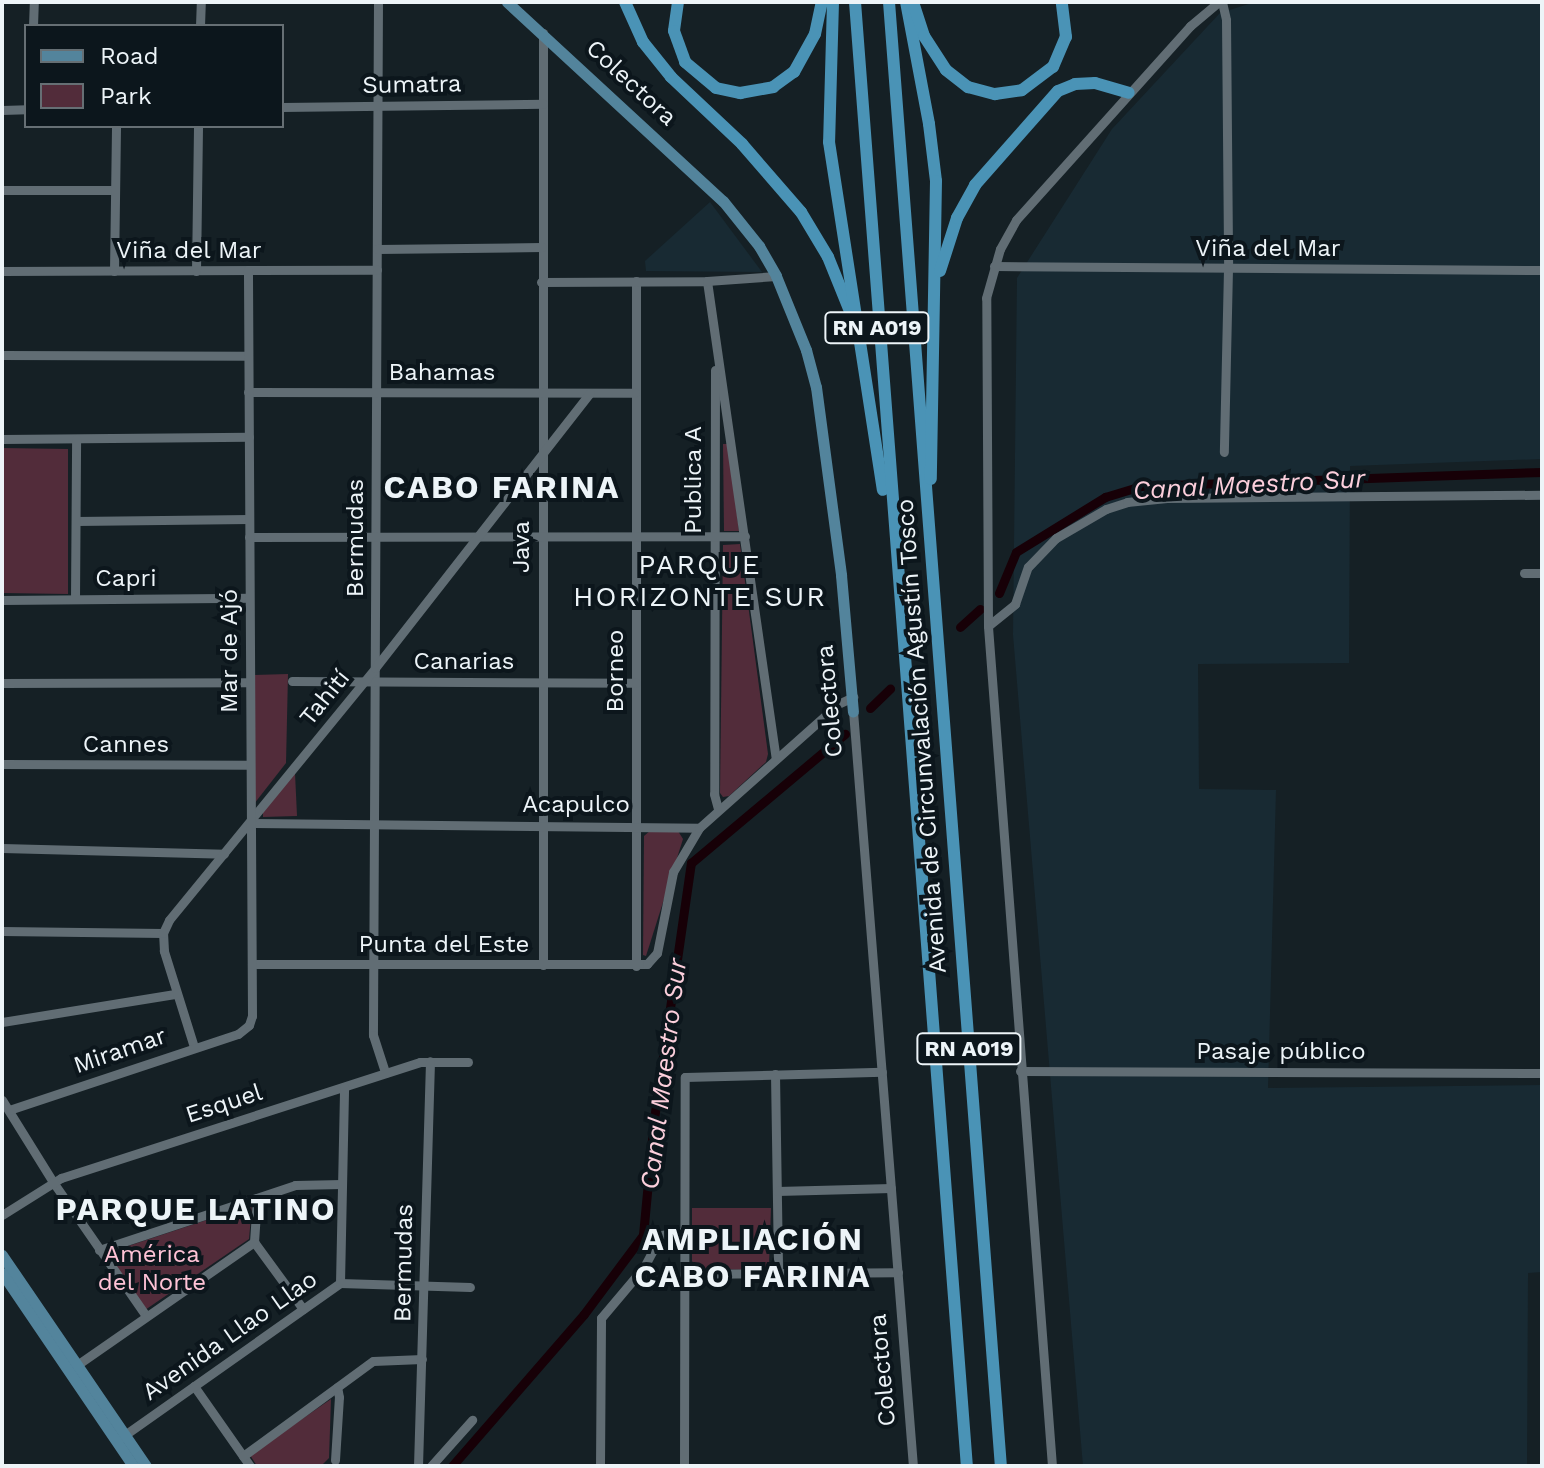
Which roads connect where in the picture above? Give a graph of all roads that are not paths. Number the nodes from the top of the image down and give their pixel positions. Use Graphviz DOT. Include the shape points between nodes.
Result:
graph roads {
  1 [pos="34,2"];
  2 [pos="201,2"];
  3 [pos="378,2"];
  4 [pos="507,2"];
  5 [pos="625,2"];
  6 [pos="678,2"];
  7 [pos="822,2"];
  8 [pos="833,2"];
  9 [pos="855,2"];
  10 [pos="889,2"];
  11 [pos="906,2"];
  12 [pos="913,2"];
  13 [pos="1062,2"];
  14 [pos="1221,2"];
  15 [pos="33,24"];
  16 [pos="200,24"];
  17 [pos="543,33"];
  18 [pos="1129,93"];
  19 [pos="543,104"];
  20 [pos="377,106"];
  21 [pos="284,107"];
  22 [pos="24,109"];
  23 [pos="2,110"];
  24 [pos="116,128"];
  25 [pos="198,128"];
  26 [pos="2,190"];
  27 [pos="115,190"];
  28 [pos="542,247"];
  29 [pos="377,249"];
  30 [pos="994,266"];
  31 [pos="1228,269"];
  32 [pos="248,270"];
  33 [pos="377,270"];
  34 [pos="1542,270"];
  35 [pos="2,271"];
  36 [pos="114,271"];
  37 [pos="196,271"];
  38 [pos="776,276"];
  39 [pos="636,281"];
  40 [pos="707,281"];
  41 [pos="541,282"];
  42 [pos="933,301"];
  43 [pos="715,343"];
  44 [pos="2,355"];
  45 [pos="248,356"];
  46 [pos="864,356"];
  47 [pos="248,392"];
  48 [pos="376,392"];
  49 [pos="541,393"];
  50 [pos="590,393"];
  51 [pos="635,393"];
  52 [pos="715,433"];
  53 [pos="729,433"];
  54 [pos="249,437"];
  55 [pos="2,439"];
  56 [pos="76,439"];
  57 [pos="1224,452"];
  58 [pos="542,454"];
  59 [pos="1542,495"];
  60 [pos="249,519"];
  61 [pos="76,521"];
  62 [pos="928,534"];
  63 [pos="636,536"];
  64 [pos="714,536"];
  65 [pos="745,536"];
  66 [pos="249,537"];
  67 [pos="376,537"];
  68 [pos="477,537"];
  69 [pos="542,537"];
  70 [pos="1524,573"];
  71 [pos="1542,573"];
  72 [pos="898,593"];
  73 [pos="249,598"];
  74 [pos="75,599"];
  75 [pos="2,600"];
  76 [pos="988,626"];
  77 [pos="375,668"];
  78 [pos="292,681"];
  79 [pos="370,681"];
  80 [pos="250,682"];
  81 [pos="542,682"];
  82 [pos="2,683"];
  83 [pos="636,683"];
  84 [pos="853,697"];
  85 [pos="853,711"];
  86 [pos="776,759"];
  87 [pos="2,764"];
  88 [pos="250,765"];
  89 [pos="718,809"];
  90 [pos="250,823"];
  91 [pos="374,825"];
  92 [pos="543,825"];
  93 [pos="637,826"];
  94 [pos="699,828"];
  95 [pos="2,848"];
  96 [pos="224,854"];
  97 [pos="2,931"];
  98 [pos="163,933"];
  99 [pos="252,964"];
  100 [pos="374,965"];
  101 [pos="543,965"];
  102 [pos="636,966"];
  103 [pos="175,994"];
  104 [pos="2,1022"];
  105 [pos="245,1030"];
  106 [pos="194,1047"];
  107 [pos="430,1061"];
  108 [pos="468,1062"];
  109 [pos="1020,1071"];
  110 [pos="882,1072"];
  111 [pos="385,1073"];
  112 [pos="1542,1073"];
  113 [pos="775,1074"];
  114 [pos="344,1087"];
  115 [pos="2,1100"];
  116 [pos="9,1110"];
  117 [pos="53,1182"];
  118 [pos="342,1184"];
  119 [pos="891,1188"];
  120 [pos="777,1191"];
  121 [pos="257,1198"];
  122 [pos="2,1215"];
  123 [pos="683,1232"];
  124 [pos="254,1242"];
  125 [pos="99,1250"];
  126 [pos="2,1255"];
  127 [pos="898,1272"];
  128 [pos="2,1273"];
  129 [pos="778,1273"];
  130 [pos="684,1274"];
  131 [pos="340,1283"];
  132 [pos="424,1286"];
  133 [pos="470,1287"];
  134 [pos="303,1309"];
  135 [pos="146,1316"];
  136 [pos="422,1359"];
  137 [pos="77,1365"];
  138 [pos="194,1386"];
  139 [pos="337,1387"];
  140 [pos="996,1403"];
  141 [pos="472,1420"];
  142 [pos="120,1438"];
  143 [pos="243,1456"];
  144 [pos="335,1464"];
  145 [pos="133,1466"];
  146 [pos="146,1466"];
  147 [pos="250,1466"];
  148 [pos="418,1466"];
  149 [pos="431,1466"];
  150 [pos="600,1466"];
  151 [pos="684,1466"];
  152 [pos="913,1466"];
  153 [pos="967,1466"];
  154 [pos="1001,1466"];
  155 [pos="1010,1466"];
  156 [pos="1052,1466"];
  1 -- 15 [label="street"];
  2 -- 16 [label="street"];
  3 -- 20 [label="street, Bermudas"];
  4 -- 17 [label="main road, Colectora"];
  5 -- 46 [label="highway" via="643,42 671,77 742,144 801,212 839,282"];
  6 -- 7 [label="highway" via="674,31 685,62 716,88 740,93 773,87 794,72 815,34"];
  8 -- 46 [label="highway" via="829,142"];
  9 -- 72 [label="highway, Avenida de Circunvalación Agustín Tosco / RN A019"];
  10 -- 62 [label="highway, Avenida de Circunvalación Agustín Tosco / RN A019"];
  11 -- 42 [label="highway" via="935,167"];
  12 -- 13 [label="highway" via="929,46 952,77 977,90 1003,94 1031,86 1059,58 1066,37"];
  14 -- 18 [label="street" via="1190,26"];
  14 -- 31 [label="street" via="1226,20"];
  17 -- 19 [label="street, Java"];
  17 -- 38 [label="main road, Colectora" via="723,201"];
  18 -- 30 [label="street" via="1016,220"];
  18 -- 42 [label="highway" via="1095,83 1058,91 1006,146 957,218"];
  19 -- 20 [label="street, Sumatra"];
  19 -- 28 [label="street, Java"];
  20 -- 21 [label="street, Sumatra"];
  20 -- 29 [label="street, Bermudas"];
  22 -- 23 [label="street"];
  24 -- 27 [label="street"];
  25 -- 37 [label="street"];
  26 -- 27 [label="street"];
  27 -- 36 [label="street"];
  28 -- 29 [label="street"];
  28 -- 41 [label="street, Java"];
  29 -- 33 [label="street, Bermudas"];
  30 -- 31 [label="street, Viña del Mar"];
  30 -- 76 [label="street" via="983,332"];
  31 -- 34 [label="street, Viña del Mar"];
  31 -- 57 [label="street"];
  32 -- 33 [label="street, Viña del Mar"];
  32 -- 37 [label="street, Viña del Mar"];
  32 -- 45 [label="street, Mar de Ajó"];
  33 -- 48 [label="street, Bermudas"];
  35 -- 36 [label="street, Viña del Mar"];
  36 -- 37 [label="street, Viña del Mar"];
  38 -- 40 [label="street"];
  38 -- 84 [label="main road, Colectora" via="816,387"];
  39 -- 40 [label="street"];
  39 -- 41 [label="street"];
  39 -- 51 [label="street, Borneo"];
  40 -- 43 [label="street, Publica A"];
  41 -- 49 [label="street, Java"];
  42 -- 62 [label="highway"];
  43 -- 52 [label="street, Publica A"];
  43 -- 53 [label="street, Publica A"];
  44 -- 45 [label="street"];
  45 -- 47 [label="street, Mar de Ajó"];
  46 -- 72 [label="highway"];
  47 -- 48 [label="street, Bahamas"];
  47 -- 54 [label="street, Mar de Ajó"];
  48 -- 49 [label="street, Bahamas"];
  48 -- 67 [label="street, Bermudas"];
  49 -- 50 [label="street, Bahamas"];
  49 -- 58 [label="street, Java"];
  50 -- 51 [label="street, Bahamas"];
  50 -- 58 [label="street, Tahití"];
  51 -- 63 [label="street, Borneo"];
  52 -- 53 [label="street"];
  52 -- 64 [label="street, Publica A"];
  53 -- 65 [label="street, Publica A"];
  54 -- 56 [label="street"];
  54 -- 60 [label="street, Mar de Ajó"];
  55 -- 56 [label="street"];
  56 -- 61 [label="street"];
  58 -- 68 [label="street, Tahití"];
  58 -- 69 [label="street, Java"];
  59 -- 76 [label="street" via="1127,502 1056,538 1028,567 1015,604"];
  60 -- 61 [label="street"];
  60 -- 66 [label="street, Mar de Ajó"];
  61 -- 74 [label="street"];
  62 -- 140 [label="highway, Avenida de Circunvalación Agustín Tosco / RN A019"];
  63 -- 64 [label="street"];
  63 -- 69 [label="street"];
  63 -- 83 [label="street, Borneo"];
  64 -- 65 [label="street"];
  64 -- 89 [label="street, Publica A"];
  65 -- 86 [label="street, Publica A"];
  66 -- 67 [label="street"];
  66 -- 73 [label="street, Mar de Ajó"];
  67 -- 68 [label="street"];
  67 -- 77 [label="street, Bermudas"];
  68 -- 69 [label="street"];
  68 -- 77 [label="street, Tahití"];
  69 -- 81 [label="street, Java"];
  70 -- 71 [label="street"];
  72 -- 153 [label="highway, Avenida de Circunvalación Agustín Tosco / RN A019"];
  73 -- 74 [label="street, Capri"];
  73 -- 80 [label="street, Mar de Ajó"];
  74 -- 75 [label="street, Capri"];
  76 -- 109 [label="street"];
  77 -- 79 [label="street, Bermudas"];
  78 -- 79 [label="street, Canarias"];
  79 -- 81 [label="street, Canarias"];
  79 -- 90 [label="street, Tahití"];
  79 -- 91 [label="street, Bermudas"];
  80 -- 82 [label="street"];
  80 -- 88 [label="street, Mar de Ajó"];
  81 -- 83 [label="street, Canarias"];
  81 -- 92 [label="street, Java"];
  83 -- 93 [label="street, Borneo"];
  84 -- 85 [label="main road, Colectora"];
  84 -- 86 [label="street"];
  85 -- 110 [label="street, Colectora"];
  86 -- 89 [label="street"];
  87 -- 88 [label="street, Cannes"];
  88 -- 90 [label="street, Mar de Ajó"];
  89 -- 94 [label="street"];
  90 -- 91 [label="street, Acapulco"];
  90 -- 96 [label="street, Tahití"];
  90 -- 99 [label="street, Mar de Ajó"];
  91 -- 92 [label="street, Acapulco"];
  91 -- 100 [label="street, Bermudas"];
  92 -- 93 [label="street, Acapulco"];
  92 -- 101 [label="street, Java"];
  93 -- 94 [label="street, Acapulco"];
  93 -- 102 [label="street, Borneo"];
  94 -- 102 [label="street" via="673,872 657,953 647,964"];
  95 -- 96 [label="street"];
  96 -- 98 [label="street, Tahití"];
  97 -- 98 [label="street"];
  98 -- 103 [label="street"];
  99 -- 100 [label="street, Punta del Este"];
  99 -- 105 [label="street, Mar de Ajó" via="252,1016"];
  100 -- 101 [label="street, Punta del Este"];
  100 -- 111 [label="street, Bermudas" via="373,1035"];
  101 -- 102 [label="street, Punta del Este"];
  103 -- 104 [label="street"];
  103 -- 106 [label="street"];
  105 -- 106 [label="street, Miramar"];
  106 -- 116 [label="street, Miramar"];
  107 -- 108 [label="street, Esquel"];
  107 -- 111 [label="street, Esquel"];
  107 -- 132 [label="street, Bermudas"];
  109 -- 112 [label="street, Pasaje público"];
  109 -- 156 [label="street"];
  110 -- 113 [label="street"];
  110 -- 119 [label="street, Colectora"];
  111 -- 114 [label="street, Esquel"];
  113 -- 120 [label="street"];
  113 -- 123 [label="street" via="685,1077"];
  114 -- 117 [label="street, Esquel"];
  114 -- 118 [label="street"];
  115 -- 116 [label="street"];
  116 -- 117 [label="street"];
  117 -- 122 [label="street, Esquel"];
  117 -- 125 [label="street"];
  118 -- 121 [label="street" via="302,1184"];
  118 -- 131 [label="street"];
  119 -- 120 [label="street"];
  119 -- 127 [label="street, Colectora"];
  120 -- 129 [label="street"];
  121 -- 124 [label="street"];
  121 -- 125 [label="street"];
  123 -- 130 [label="street"];
  123 -- 150 [label="street" via="661,1235 644,1267 601,1318"];
  124 -- 134 [label="street"];
  124 -- 135 [label="street"];
  125 -- 135 [label="street"];
  126 -- 137 [label="main road"];
  127 -- 129 [label="street"];
  127 -- 152 [label="street, Colectora"];
  128 -- 142 [label="main road"];
  129 -- 130 [label="street"];
  130 -- 151 [label="street"];
  131 -- 132 [label="street, Avenida Llao Llao"];
  131 -- 134 [label="street, Avenida Llao Llao"];
  132 -- 133 [label="street, Avenida Llao Llao"];
  132 -- 136 [label="street, Bermudas"];
  134 -- 138 [label="street, Avenida Llao Llao"];
  135 -- 137 [label="street"];
  136 -- 139 [label="street" via="373,1361"];
  136 -- 148 [label="street, Bermudas"];
  137 -- 142 [label="main road"];
  138 -- 142 [label="street, Avenida Llao Llao"];
  138 -- 143 [label="street"];
  139 -- 143 [label="street"];
  139 -- 144 [label="street"];
  140 -- 154 [label="highway, Avenida de Circunvalación Agustín Tosco / RN A019"];
  140 -- 155 [label="highway"];
  141 -- 149 [label="street"];
  142 -- 145 [label="main road"];
  142 -- 146 [label="main road"];
  143 -- 147 [label="street"];
}
